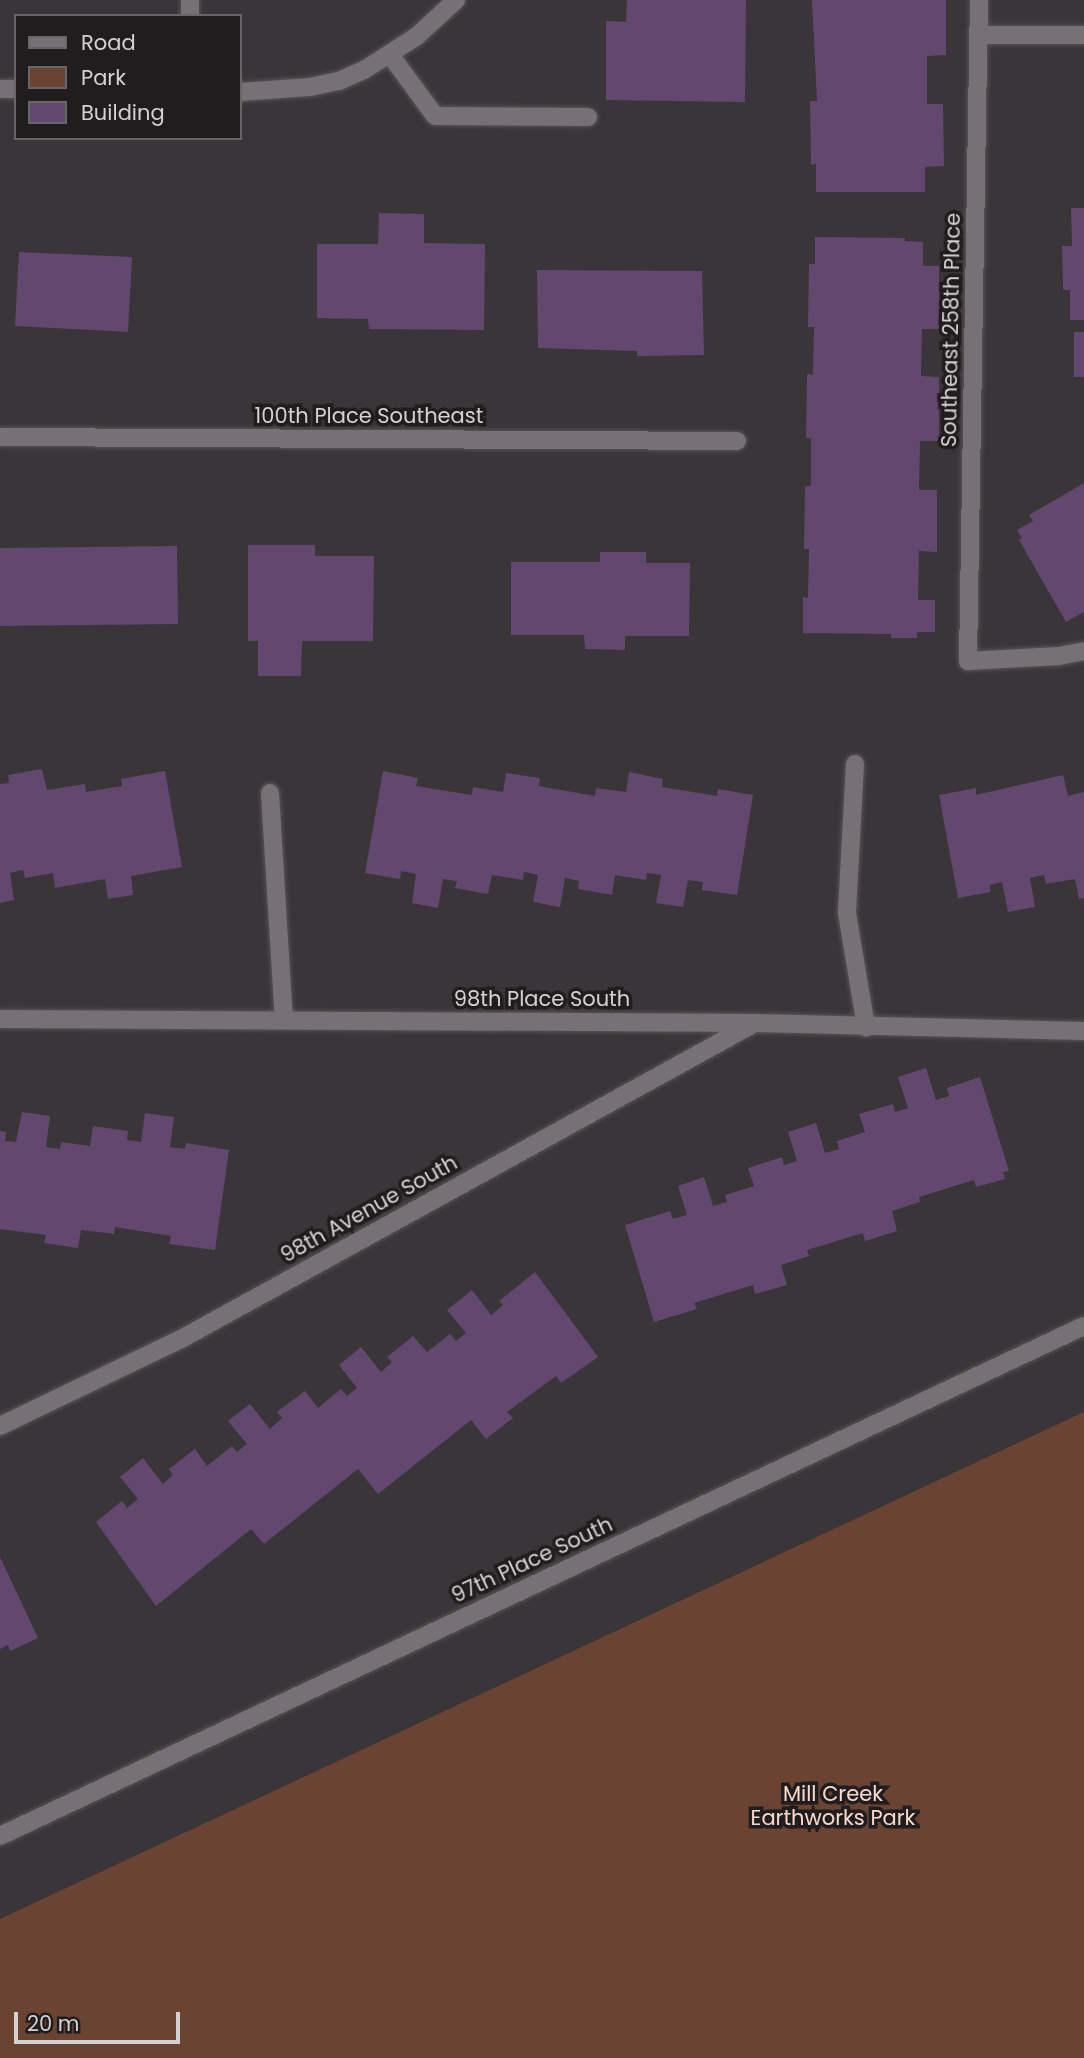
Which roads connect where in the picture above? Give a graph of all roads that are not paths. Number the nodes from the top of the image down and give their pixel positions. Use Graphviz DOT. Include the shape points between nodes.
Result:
graph roads {
  1 [pos="456,0"];
  2 [pos="979,0"];
  3 [pos="979,35"];
  4 [pos="1084,35"];
  5 [pos="391,56"];
  6 [pos="242,92"];
  7 [pos="588,117"];
  8 [pos="0,437"];
  9 [pos="737,441"];
  10 [pos="1084,650"];
  11 [pos="855,764"];
  12 [pos="270,793"];
  13 [pos="0,1019"];
  14 [pos="284,1020"];
  15 [pos="756,1023"];
  16 [pos="866,1027"];
  17 [pos="1084,1031"];
  18 [pos="1084,1325"];
  19 [pos="0,1426"];
  20 [pos="0,1836"];
  1 -- 5 [label="street"];
  2 -- 3 [label="street, Southeast 258th Place"];
  3 -- 4 [label="street"];
  3 -- 10 [label="street, Southeast 258th Place" via="968,660 1059,656"];
  5 -- 6 [label="street" via="340,80 281,91"];
  5 -- 7 [label="street" via="435,116"];
  8 -- 9 [label="street, 100th Place Southeast"];
  11 -- 16 [label="street" via="847,913"];
  12 -- 14 [label="street"];
  13 -- 14 [label="street, 98th Place South"];
  14 -- 15 [label="street, 98th Place South"];
  15 -- 16 [label="street, 98th Place South"];
  15 -- 19 [label="street, 98th Avenue South" via="183,1338"];
  16 -- 17 [label="street, 98th Place South"];
  18 -- 20 [label="street, 97th Place South"];
}
